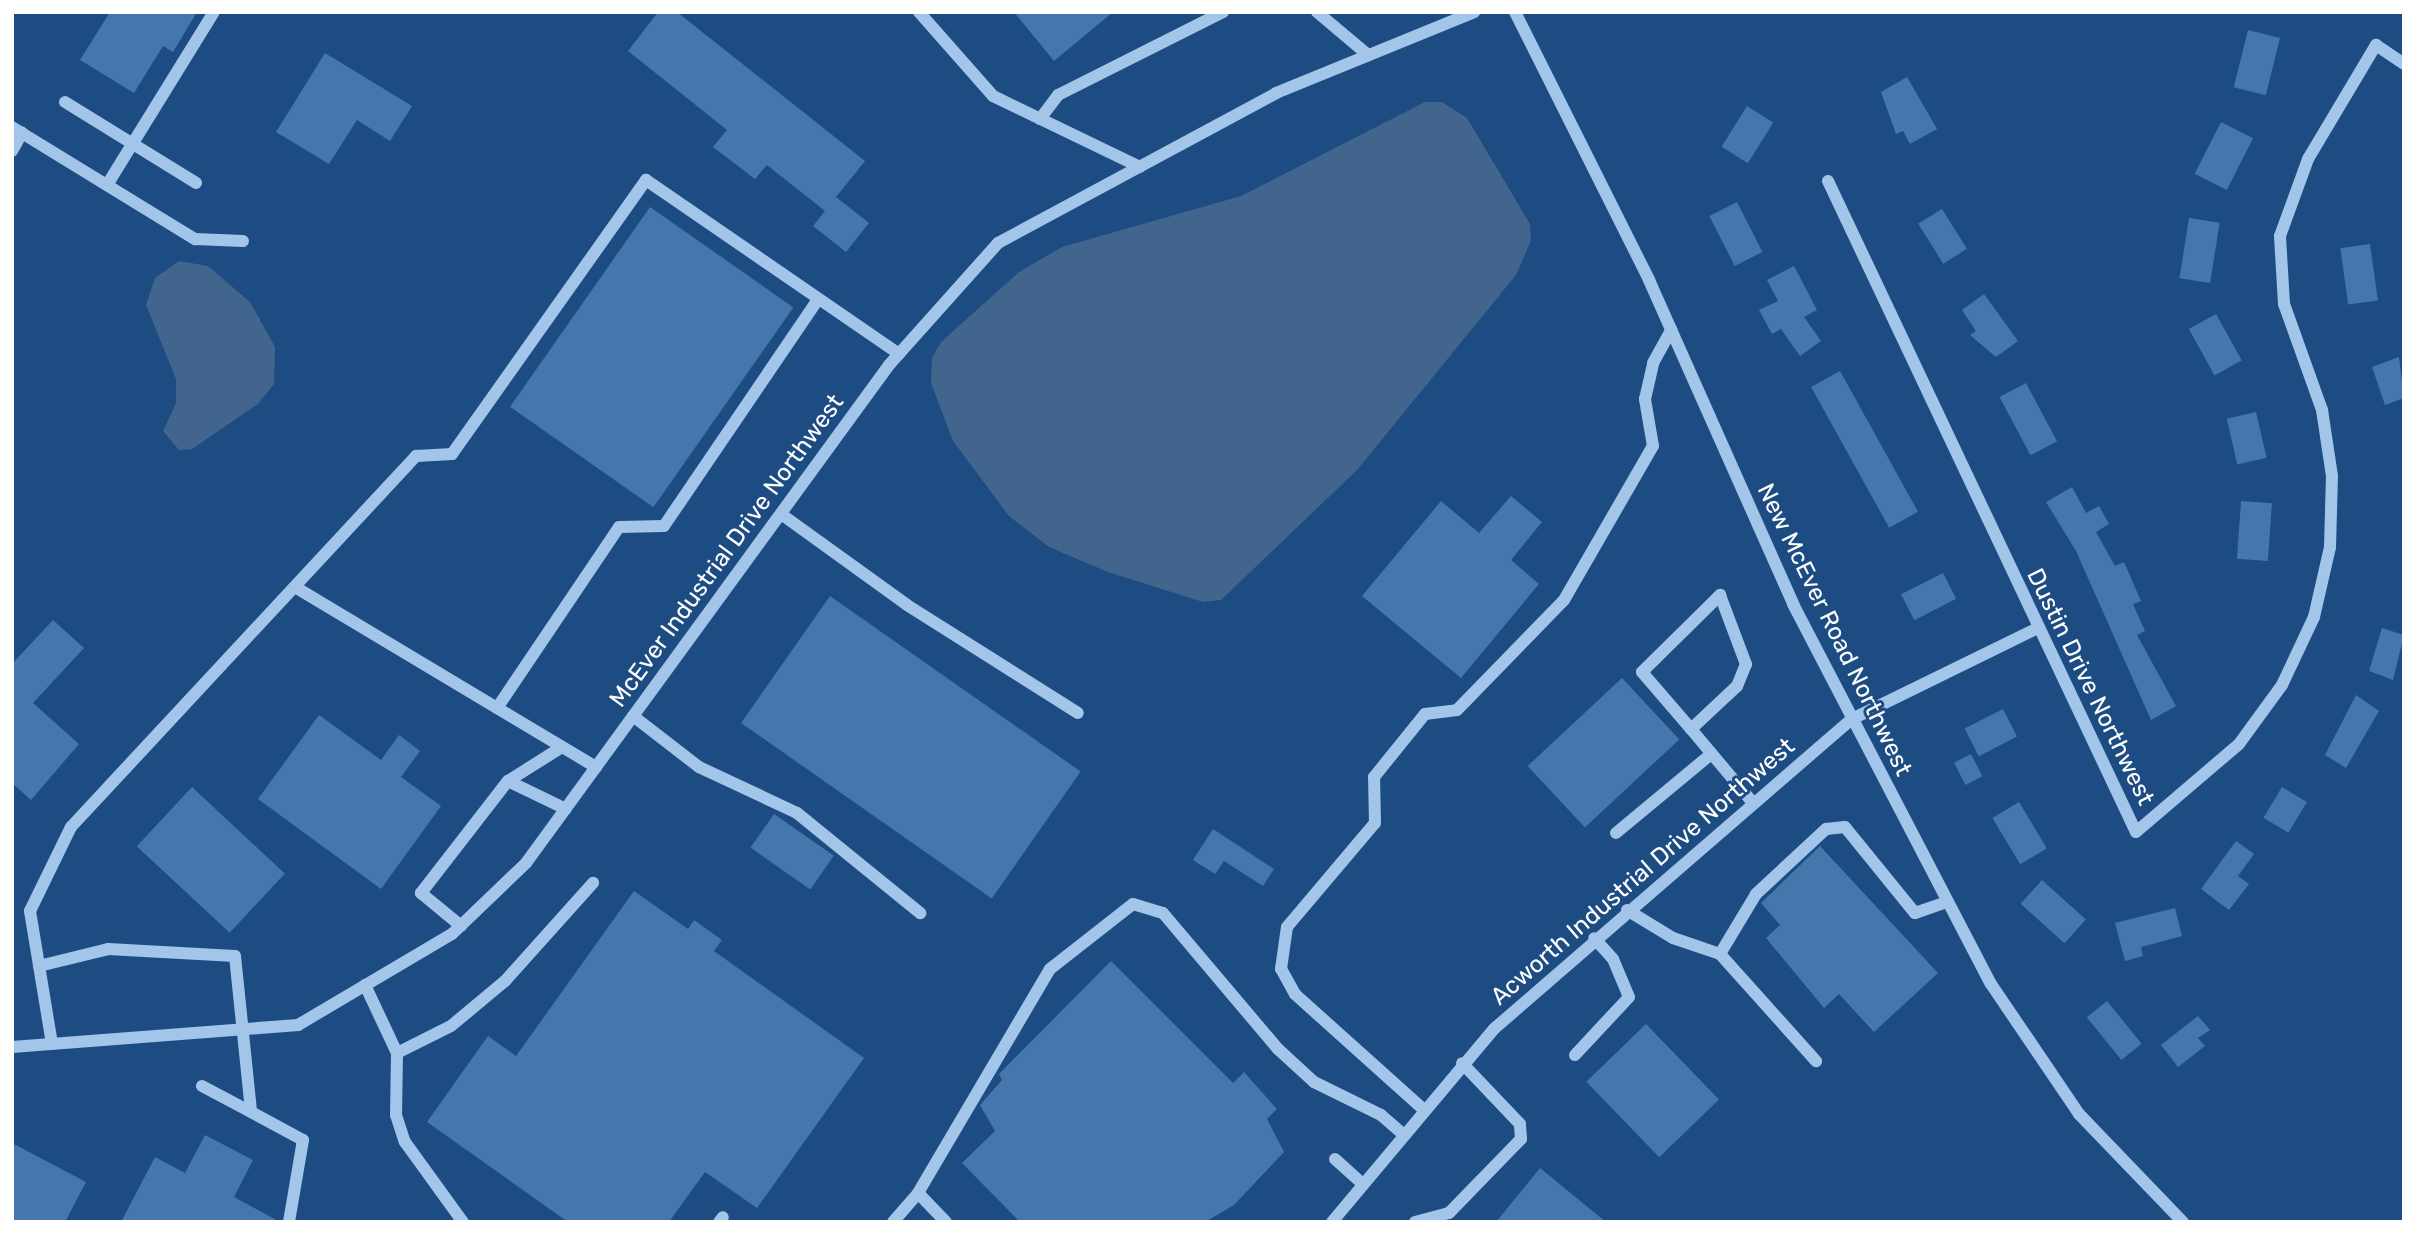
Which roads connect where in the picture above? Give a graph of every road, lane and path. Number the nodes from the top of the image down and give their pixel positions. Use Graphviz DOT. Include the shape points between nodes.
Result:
graph roads {
  1 [pos="214,12"];
  2 [pos="919,12"];
  3 [pos="1223,12"];
  4 [pos="1317,12"];
  5 [pos="1474,12"];
  6 [pos="1515,12"];
  7 [pos="1368,55"];
  8 [pos="2404,64"];
  9 [pos="65,102"];
  10 [pos="1040,118"];
  11 [pos="17,130"];
  12 [pos="132,144"];
  13 [pos="12,150"];
  14 [pos="1140,167"];
  15 [pos="1828,181"];
  16 [pos="196,183"];
  17 [pos="107,185"];
  18 [pos="243,241"];
  19 [pos="818,299"];
  20 [pos="1671,330"];
  21 [pos="899,354"];
  22 [pos="781,514"];
  23 [pos="295,586"];
  24 [pos="2038,628"];
  25 [pos="498,708"];
  26 [pos="1078,713"];
  27 [pos="633,716"];
  28 [pos="1852,719"];
  29 [pos="1691,729"];
  30 [pos="562,747"];
  31 [pos="1711,754"];
  32 [pos="596,767"];
  33 [pos="508,781"];
  34 [pos="1754,803"];
  35 [pos="566,809"];
  36 [pos="1616,833"];
  37 [pos="593,883"];
  38 [pos="1947,902"];
  39 [pos="1627,910"];
  40 [pos="920,913"];
  41 [pos="461,926"];
  42 [pos="1594,938"];
  43 [pos="1720,954"];
  44 [pos="39,966"];
  45 [pos="365,985"];
  46 [pos="239,1029"];
  47 [pos="52,1044"];
  48 [pos="12,1047"];
  49 [pos="397,1053"];
  50 [pos="1575,1055"];
  51 [pos="1816,1061"];
  52 [pos="1462,1063"];
  53 [pos="202,1086"];
  54 [pos="1423,1109"];
  55 [pos="251,1112"];
  56 [pos="1403,1135"];
  57 [pos="1335,1159"];
  58 [pos="1362,1183"];
  59 [pos="918,1193"];
  60 [pos="289,1222"];
  61 [pos="463,1222"];
  62 [pos="892,1222"];
  63 [pos="946,1222"];
  64 [pos="1332,1222"];
  65 [pos="1415,1222"];
  66 [pos="2183,1222"];
  1 -- 12 [label="street"];
  2 -- 10 [label="street" via="993,96"];
  3 -- 10 [label="street" via="1058,95"];
  4 -- 7 [label="street"];
  5 -- 7 [label="street, McEver Industrial Drive Northwest"];
  6 -- 20 [label="street, New McEver Road Northwest"];
  7 -- 14 [label="street, McEver Industrial Drive Northwest" via="1276,93"];
  8 -- 24 [label="street, Dustin Drive Northwest" via="2376,45 2308,159 2280,236 2284,304 2322,410 2333,496 2329,558 2314,617 2269,706 2220,763 2136,832"];
  9 -- 12 [label="street"];
  10 -- 14 [label="street"];
  11 -- 13 [label="street"];
  11 -- 17 [label="street"];
  12 -- 16 [label="street"];
  12 -- 17 [label="street"];
  14 -- 21 [label="street, McEver Industrial Drive Northwest" via="998,243"];
  15 -- 24 [label="street, Dustin Drive Northwest"];
  17 -- 18 [label="street" via="195,239"];
  19 -- 21 [label="street"];
  19 -- 23 [label="street" via="646,180 452,454 416,456"];
  19 -- 25 [label="street" via="664,526 619,527"];
  20 -- 28 [label="street, New McEver Road Northwest" via="1793,604"];
  20 -- 54 [label="street" via="1653,363 1645,400 1653,446 1564,600 1457,710 1424,714 1374,777 1375,823 1287,927 1281,969 1295,993"];
  21 -- 22 [label="street, McEver Industrial Drive Northwest"];
  22 -- 26 [label="street" via="907,605"];
  22 -- 27 [label="street, McEver Industrial Drive Northwest"];
  23 -- 25 [label="street"];
  23 -- 44 [label="street" via="71,827 30,911"];
  24 -- 28 [label="street, Acworth Industrial Drive Northwest"];
  25 -- 30 [label="street"];
  27 -- 32 [label="street, McEver Industrial Drive Northwest"];
  27 -- 40 [label="street" via="699,767 797,813"];
  28 -- 34 [label="street, Acworth Industrial Drive Northwest"];
  28 -- 38 [label="street, New McEver Road Northwest"];
  29 -- 29 [label="street" via="1737,686 1746,664 1720,595 1642,671"];
  29 -- 31 [label="street"];
  30 -- 32 [label="street"];
  30 -- 33 [label="street"];
  31 -- 34 [label="street"];
  31 -- 36 [label="street"];
  32 -- 35 [label="street, McEver Industrial Drive Northwest"];
  33 -- 35 [label="street"];
  33 -- 41 [label="street" via="421,893"];
  34 -- 39 [label="street, Acworth Industrial Drive Northwest"];
  35 -- 41 [label="street, McEver Industrial Drive Northwest" via="526,863"];
  37 -- 49 [label="street" via="505,981 451,1026"];
  38 -- 43 [label="street" via="1915,913 1844,827 1826,829 1756,894"];
  38 -- 66 [label="street, New McEver Road Northwest" via="1991,984 2079,1114"];
  39 -- 42 [label="street, Acworth Industrial Drive Northwest"];
  39 -- 43 [label="street" via="1673,938"];
  41 -- 45 [label="street, McEver Industrial Drive Northwest"];
  42 -- 50 [label="street" via="1613,959 1629,997"];
  42 -- 52 [label="street, Acworth Industrial Drive Northwest"];
  43 -- 51 [label="street"];
  44 -- 46 [label="street" via="108,949 235,956"];
  44 -- 47 [label="street"];
  45 -- 46 [label="street, McEver Industrial Drive Northwest" via="298,1024"];
  45 -- 49 [label="street"];
  46 -- 47 [label="street, McEver Industrial Drive Northwest"];
  46 -- 55 [label="street"];
  47 -- 48 [label="street, McEver Industrial Drive Northwest"];
  49 -- 61 [label="street" via="396,1115 405,1142"];
  52 -- 54 [label="street, Acworth Industrial Drive Northwest"];
  52 -- 65 [label="street" via="1520,1124 1521,1139 1450,1213"];
  53 -- 55 [label="street"];
  54 -- 56 [label="street, Acworth Industrial Drive Northwest"];
  55 -- 60 [label="street" via="303,1140"];
  56 -- 58 [label="street, Acworth Industrial Drive Northwest"];
  56 -- 59 [label="street" via="1381,1115 1314,1082 1278,1049 1163,913 1133,904 1050,970"];
  57 -- 58 [label="street"];
  58 -- 64 [label="street, Acworth Industrial Drive Northwest"];
  59 -- 62 [label="street"];
  59 -- 63 [label="street"];
}
